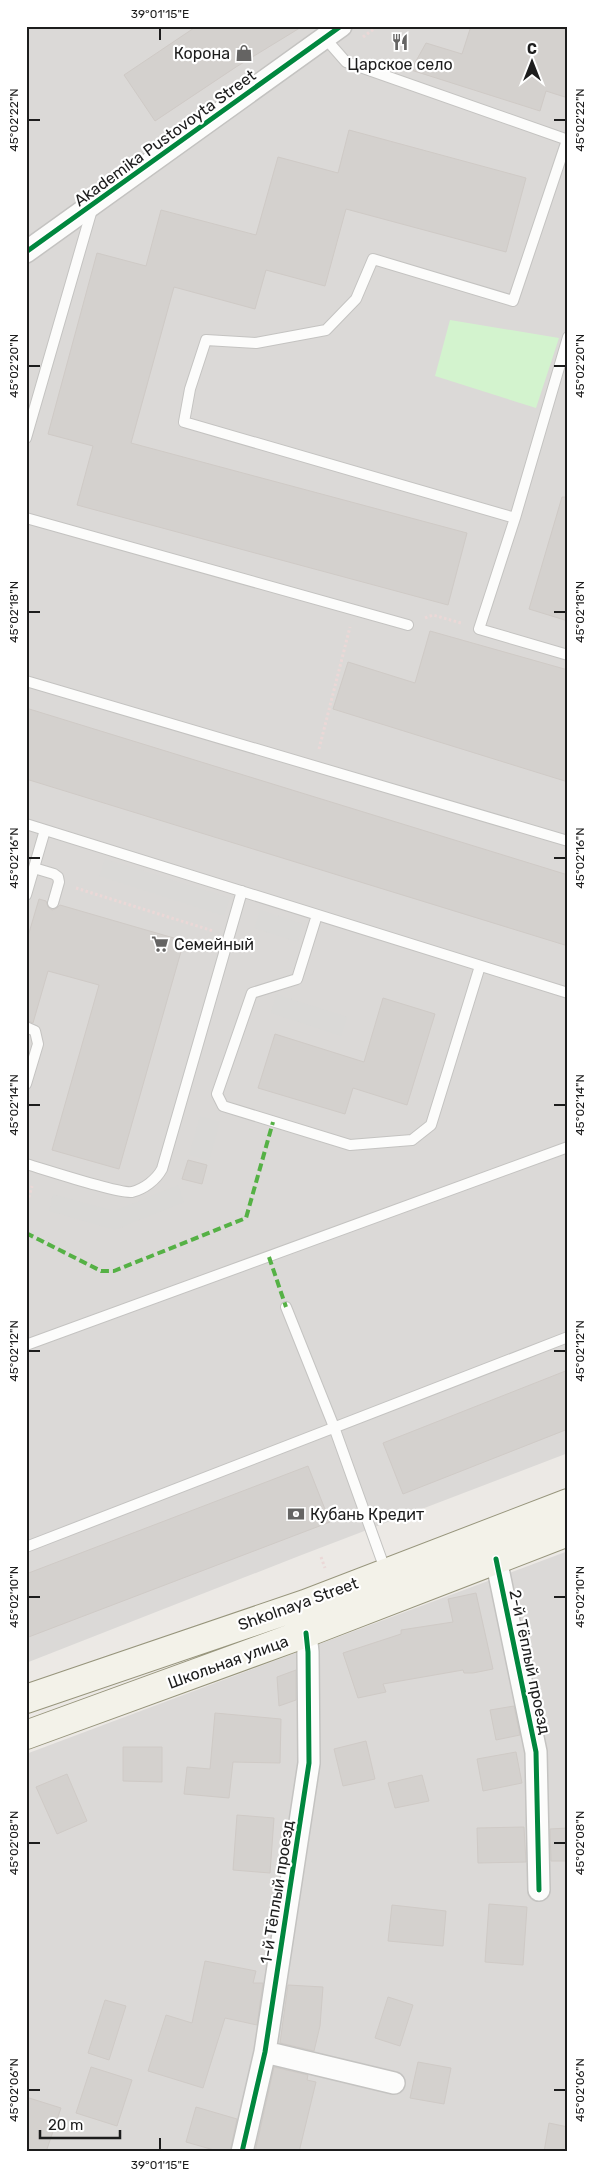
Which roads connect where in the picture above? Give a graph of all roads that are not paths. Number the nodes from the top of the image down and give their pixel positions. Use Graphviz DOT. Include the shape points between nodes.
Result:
graph roads {
  1 [pos="333,32"];
  2 [pos="567,140"];
  3 [pos="94,205"];
  4 [pos="26,252"];
  5 [pos="568,337"];
  6 [pos="26,438"];
  7 [pos="26,518"];
  8 [pos="515,518"];
  9 [pos="408,625"];
  10 [pos="568,655"];
  11 [pos="26,681"];
  12 [pos="26,824"];
  13 [pos="45,830"];
  14 [pos="568,841"];
  15 [pos="34,868"];
  16 [pos="242,892"];
  17 [pos="26,895"];
  18 [pos="53,903"];
  19 [pos="317,915"];
  20 [pos="480,966"];
  21 [pos="568,993"];
  22 [pos="26,1027"];
  23 [pos="26,1084"];
  24 [pos="568,1146"];
  25 [pos="26,1164"];
  26 [pos="286,1307"];
  27 [pos="568,1337"];
  28 [pos="26,1345"];
  29 [pos="334,1427"];
  30 [pos="568,1503"];
  31 [pos="568,1532"];
  32 [pos="26,1547"];
  33 [pos="496,1559"];
  34 [pos="386,1572"];
  35 [pos="306,1633"];
  36 [pos="26,1699"];
  37 [pos="26,1735"];
  38 [pos="539,1890"];
  39 [pos="265,2052"];
  40 [pos="394,2084"];
  41 [pos="242,2152"];
  1 -- 2 [label="lane" via="346,62"];
  1 -- 3 [label="street, Akademika Pustovoyta Street"];
  2 -- 8 [label="lane" via="513,301 373,259 356,299 326,330 256,343 206,340 190,389 184,422"];
  3 -- 4 [label="street, Akademika Pustovoyta Street"];
  3 -- 6 [label="lane"];
  5 -- 8 [label="lane"];
  7 -- 9 [label="lane"];
  8 -- 10 [label="lane" via="479,629"];
  11 -- 14 [label="lane"];
  12 -- 13 [label="lane"];
  13 -- 15 [label="lane"];
  13 -- 16 [label="lane"];
  15 -- 17 [label="lane"];
  15 -- 18 [label="lane" via="58,877"];
  16 -- 19 [label="lane"];
  16 -- 25 [label="lane" via="158,1176 130,1192"];
  19 -- 20 [label="lane"];
  19 -- 20 [label="lane" via="297,979 252,992 218,1094 222,1106 350,1146 412,1140 431,1125"];
  20 -- 21 [label="lane"];
  22 -- 23 [label="lane" via="35,1031 38,1044"];
  24 -- 28 [label="lane"];
  26 -- 29 [label="lane"];
  27 -- 29 [label="lane"];
  29 -- 32 [label="lane"];
  29 -- 34 [label="lane"];
  30 -- 34 [label="main road, Shkolnaya Street"];
  31 -- 33 [label="main road, Школьная улица"];
  33 -- 35 [label="main road, Школьная улица"];
  33 -- 38 [label="street, 2-й Тёплый проезд" via="536,1752"];
  34 -- 36 [label="main road, Shkolnaya Street" via="305,1604"];
  35 -- 37 [label="main road, Школьная улица"];
  35 -- 39 [label="street, 1-й Тёплый проезд" via="309,1763"];
  39 -- 40 [label="street"];
  39 -- 41 [label="street, 1-й Тёплый проезд"];
}
